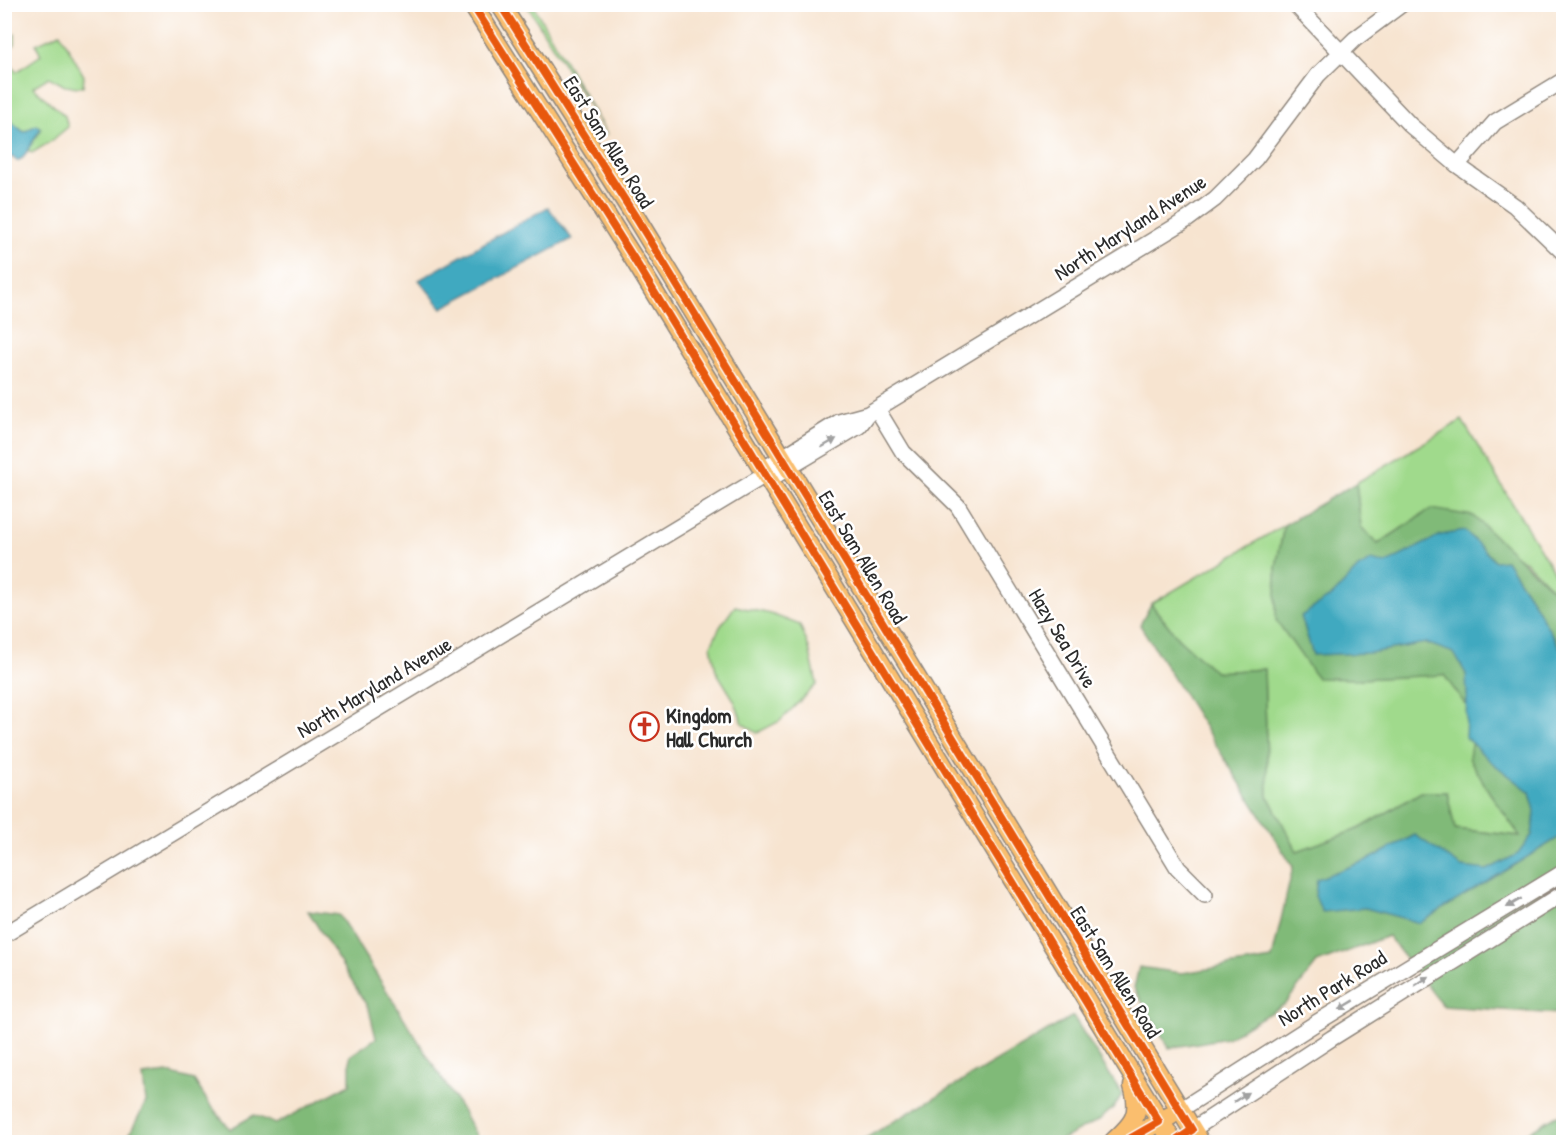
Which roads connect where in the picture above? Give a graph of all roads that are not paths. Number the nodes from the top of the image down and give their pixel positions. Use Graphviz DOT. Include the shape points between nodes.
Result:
graph roads {
  1 [pos="472,4"];
  2 [pos="500,4"];
  3 [pos="1294,4"];
  4 [pos="1402,4"];
  5 [pos="1341,53"];
  6 [pos="1563,80"];
  7 [pos="1457,165"];
  8 [pos="1563,253"];
  9 [pos="872,412"];
  10 [pos="785,463"];
  11 [pos="765,475"];
  12 [pos="1563,872"];
  13 [pos="1563,893"];
  14 [pos="1205,895"];
  15 [pos="4,935"];
  16 [pos="1129,1073"];
  17 [pos="1180,1110"];
  18 [pos="1159,1122"];
  19 [pos="1196,1137"];
  20 [pos="1113,1143"];
  21 [pos="1124,1143"];
  22 [pos="1174,1143"];
  1 -- 11 [label="main road, East Sam Allen Road"];
  2 -- 10 [label="main road, East Sam Allen Road"];
  3 -- 5 [label="street"];
  4 -- 5 [label="street, North Maryland Avenue"];
  5 -- 7 [label="street" via="1410,125"];
  5 -- 9 [label="street, North Maryland Avenue" via="1318,75 1255,159 1215,199"];
  6 -- 7 [label="street" via="1495,122"];
  7 -- 8 [label="street" via="1515,206"];
  9 -- 10 [label="street, North Maryland Avenue" via="839,422"];
  9 -- 14 [label="street, Hazy Sea Drive" via="903,452 958,506 1178,868"];
  10 -- 11 [label="street, North Maryland Avenue"];
  10 -- 17 [label="main road, East Sam Allen Road"];
  11 -- 15 [label="street, North Maryland Avenue"];
  11 -- 16 [label="main road, East Sam Allen Road"];
  12 -- 17 [label="street, North Park Road, one-way"];
  19 -- 13 [label="street, North Park Road, one-way" via="1313,1050"];
  16 -- 18 [label="main road, East Sam Allen Road"];
  16 -- 20 [label="main road" via="1137,1100 1136,1114"];
  17 -- 18 [label="main road, North Park Road"];
  17 -- 19 [label="main road, East Sam Allen Road"];
  18 -- 21 [label="main road, North Park Road"];
  18 -- 22 [label="main road, East Sam Allen Road"];
  19 -- 22 [label="main road, North Park Road"];
}
